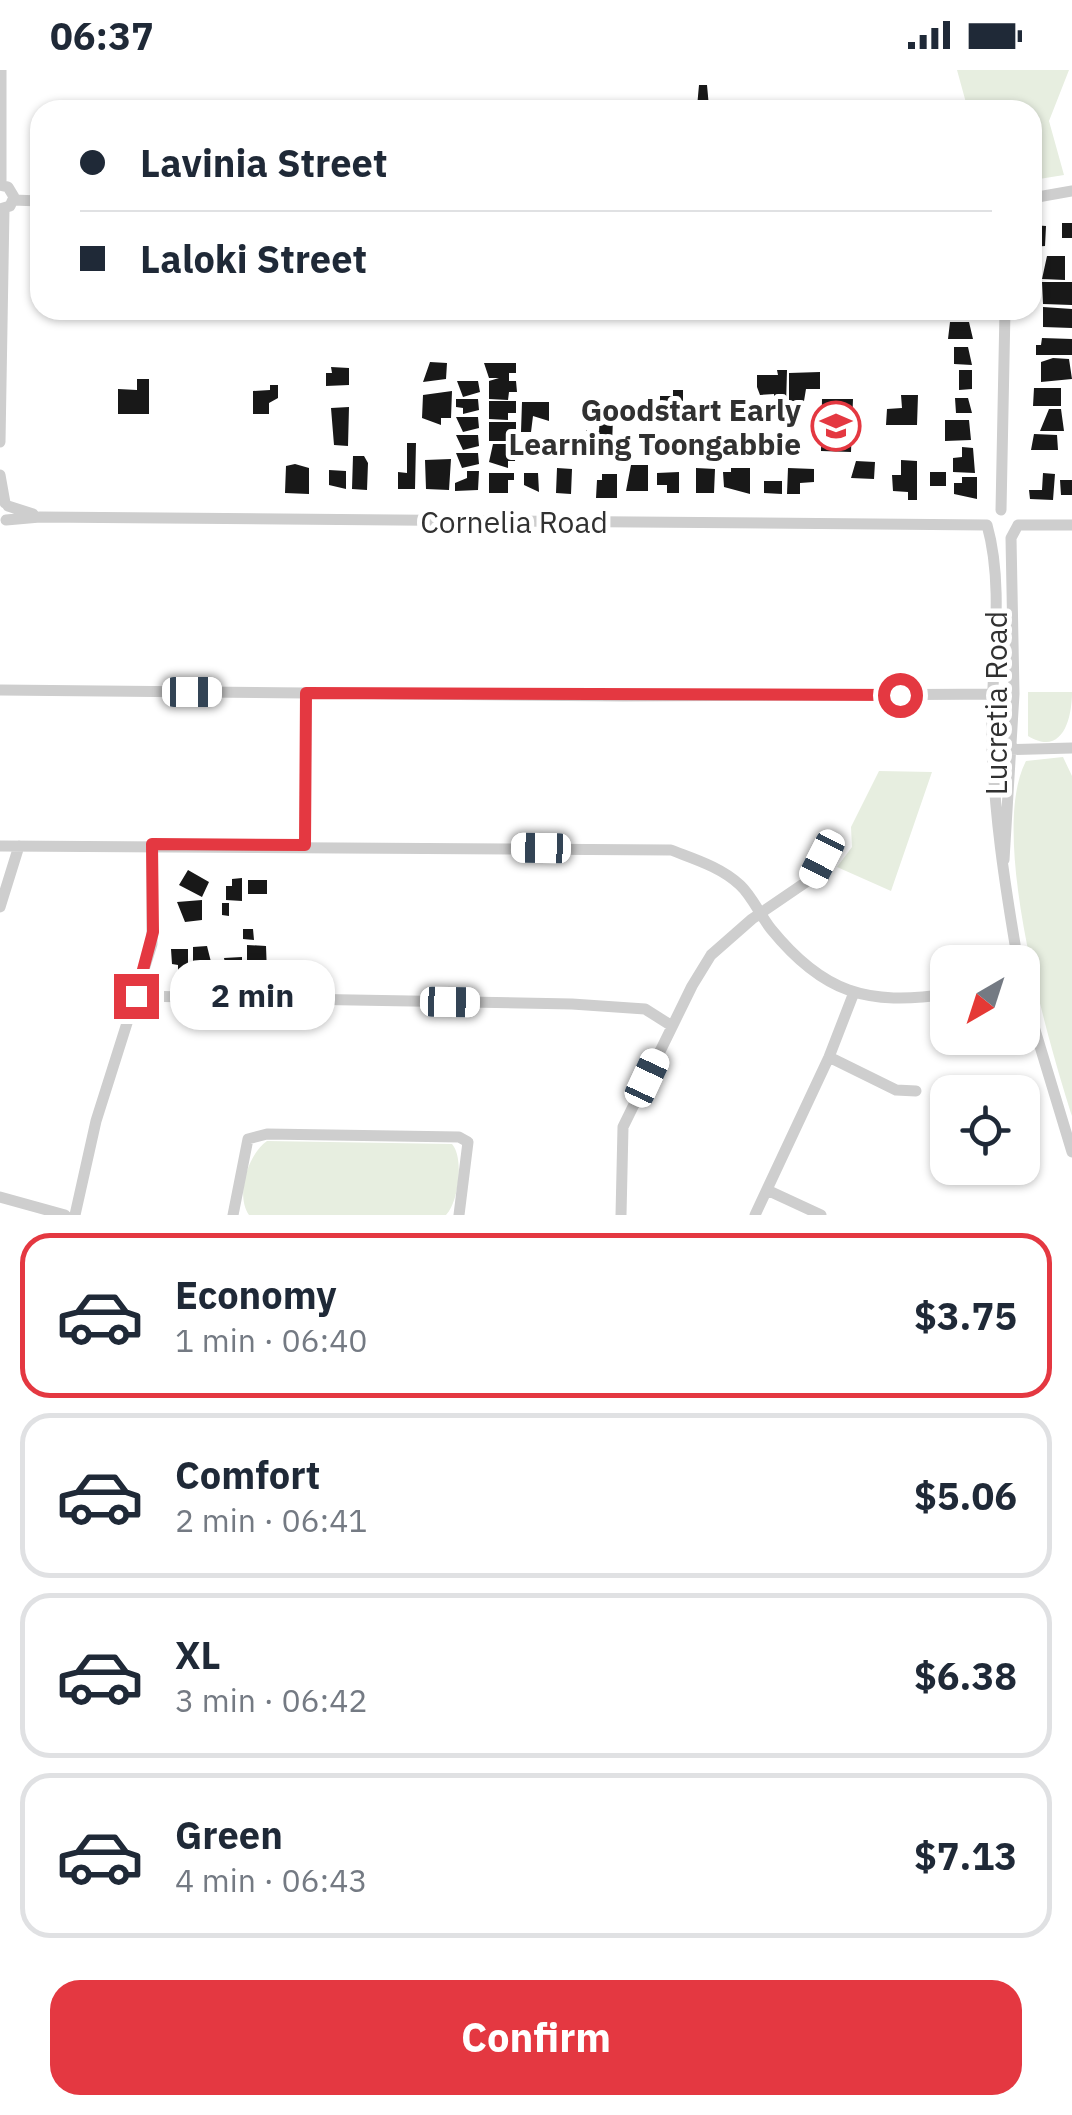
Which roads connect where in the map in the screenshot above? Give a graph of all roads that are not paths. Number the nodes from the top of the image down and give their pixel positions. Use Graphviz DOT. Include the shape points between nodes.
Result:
graph roads {
  1 [pos="2,70"];
  2 [pos="0,185"];
  3 [pos="1072,191"];
  4 [pos="1042,196"];
  5 [pos="6,206"];
  6 [pos="1004,320"];
  7 [pos="0,442"];
  8 [pos="0,476"];
  9 [pos="4,504"];
  10 [pos="1001,510"];
  11 [pos="40,517"];
  12 [pos="3,521"];
  13 [pos="1018,525"];
  14 [pos="1072,525"];
  15 [pos="990,531"];
  16 [pos="1011,538"];
  17 [pos="0,690"];
  18 [pos="306,693"];
  19 [pos="992,694"];
  20 [pos="1014,694"];
  21 [pos="1012,748"];
  22 [pos="1072,748"];
  23 [pos="992,750"];
  24 [pos="832,840"];
  25 [pos="152,844"];
  26 [pos="305,845"];
  27 [pos="0,846"];
  28 [pos="19,846"];
  29 [pos="1003,870"];
  30 [pos="0,907"];
  31 [pos="760,915"];
  32 [pos="1015,945"];
  33 [pos="853,995"];
  34 [pos="136,996"];
  35 [pos="930,997"];
  36 [pos="672,1026"];
  37 [pos="1040,1046"];
  38 [pos="830,1057"];
  39 [pos="916,1091"];
  40 [pos="1072,1152"];
  41 [pos="767,1190"];
  42 [pos="0,1197"];
  43 [pos="65,1215"];
  44 [pos="74,1215"];
  45 [pos="233,1215"];
  46 [pos="459,1215"];
  47 [pos="621,1215"];
  48 [pos="755,1215"];
  49 [pos="822,1215"];
  1 -- 2 [label="street"];
  2 -- 5 [label="street" via="11,190"];
  3 -- 4 [label="street"];
  5 -- 7 [label="street"];
  6 -- 10 [label="street"];
  8 -- 9 [label="street"];
  9 -- 11 [label="street, Cornelia Road"];
  9 -- 12 [label="street"];
  10 -- 13 [label="street"];
  10 -- 15 [label="street" via="992,515"];
  11 -- 12 [label="street, Cornelia Road"];
  11 -- 15 [label="street, Cornelia Road"];
  13 -- 14 [label="street"];
  13 -- 16 [label="street"];
  15 -- 16 [label="street"];
  15 -- 19 [label="street, Lucretia Road"];
  16 -- 20 [label="street, Lucretia Road"];
  17 -- 18 [label="street"];
  18 -- 19 [label="street"];
  18 -- 26 [label="street"];
  19 -- 20 [label="street"];
  19 -- 23 [label="street, Lucretia Road"];
  20 -- 21 [label="street, Lucretia Road"];
  21 -- 22 [label="street"];
  21 -- 23 [label="street"];
  21 -- 29 [label="street, Lucretia Road"];
  23 -- 29 [label="street, Lucretia Road"];
  24 -- 31 [label="street" via="812,878"];
  25 -- 26 [label="street"];
  25 -- 28 [label="street"];
  25 -- 34 [label="street" via="153,932"];
  26 -- 31 [label="street" via="671,850 742,886"];
  27 -- 28 [label="street"];
  28 -- 30 [label="street"];
  29 -- 32 [label="street, Lucretia Road"];
  31 -- 33 [label="street" via="793,956"];
  31 -- 36 [label="street" via="712,955"];
  33 -- 35 [label="street"];
  33 -- 38 [label="street"];
  34 -- 36 [label="street" via="572,1004 646,1009"];
  34 -- 44 [label="street"];
  36 -- 47 [label="street" via="623,1127"];
  37 -- 40 [label="street"];
  38 -- 39 [label="street" via="896,1090"];
  38 -- 41 [label="street"];
  41 -- 48 [label="street"];
  41 -- 49 [label="street"];
  42 -- 43 [label="street"];
  45 -- 46 [label="street" via="248,1139 267,1134 459,1137 468,1142"];
}
